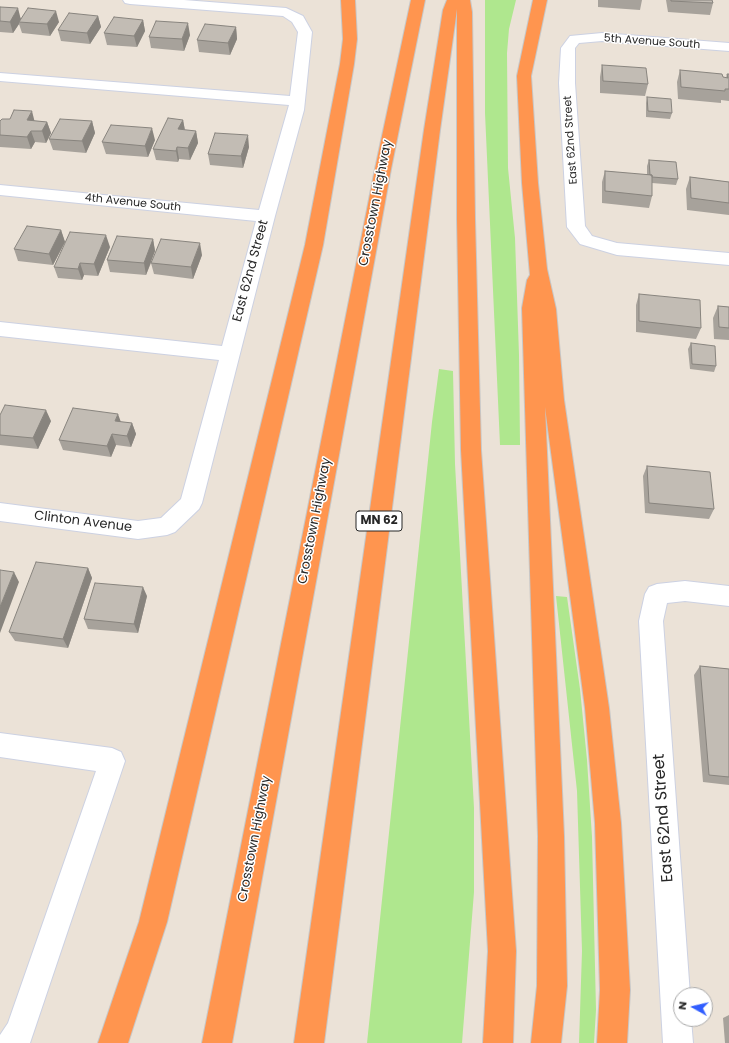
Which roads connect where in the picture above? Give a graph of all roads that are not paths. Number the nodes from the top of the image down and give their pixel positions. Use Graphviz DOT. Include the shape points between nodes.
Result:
graph roads {
  1 [pos="130,0"];
  2 [pos="348,0"];
  3 [pos="418,0"];
  4 [pos="454,0"];
  5 [pos="463,0"];
  6 [pos="540,0"];
  7 [pos="575,39"];
  8 [pos="729,47"];
  9 [pos="0,77"];
  10 [pos="296,101"];
  11 [pos="0,190"];
  12 [pos="266,216"];
  13 [pos="729,259"];
  14 [pos="538,269"];
  15 [pos="0,329"];
  16 [pos="229,354"];
  17 [pos="0,512"];
  18 [pos="167,526"];
  19 [pos="729,596"];
  20 [pos="0,745"];
  21 [pos="215,1035"];
  22 [pos="12,1043"];
  23 [pos="112,1043"];
  24 [pos="309,1043"];
  25 [pos="498,1043"];
  26 [pos="546,1043"];
  27 [pos="612,1043"];
  28 [pos="678,1043"];
  1 -- 10 [label="street, East 62nd Street" via="290,7 305,32"];
  2 -- 23 [label="highway" via="350,39 347,64 314,245 153,922"];
  3 -- 21 [label="highway, Crosstown Highway"];
  4 -- 24 [label="highway, MN 62" via="450,10 432,130"];
  5 -- 25 [label="highway" via="471,450 502,951"];
  6 -- 14 [label="highway" via="524,76"];
  7 -- 8 [label="street, 5th Avenue South" via="602,37"];
  7 -- 13 [label="street, East 62nd Street" via="568,48 567,83 576,227 586,240 617,249"];
  9 -- 10 [label="street"];
  10 -- 12 [label="street, East 62nd Street" via="296,110"];
  11 -- 12 [label="street, 4th Avenue South"];
  12 -- 16 [label="street, East 62nd Street"];
  14 -- 26 [label="highway" via="531,308 551,836 552,986"];
  14 -- 27 [label="highway" via="547,309 554,400 597,708 608,815 615,990"];
  15 -- 16 [label="street"];
  16 -- 18 [label="street, East 62nd Street" via="191,503"];
  17 -- 18 [label="street, Clinton Avenue" via="138,530"];
  19 -- 28 [label="street, East 62nd Street" via="685,591 657,594 651,621"];
  20 -- 22 [label="street" via="112,761 20,1032"];
}
